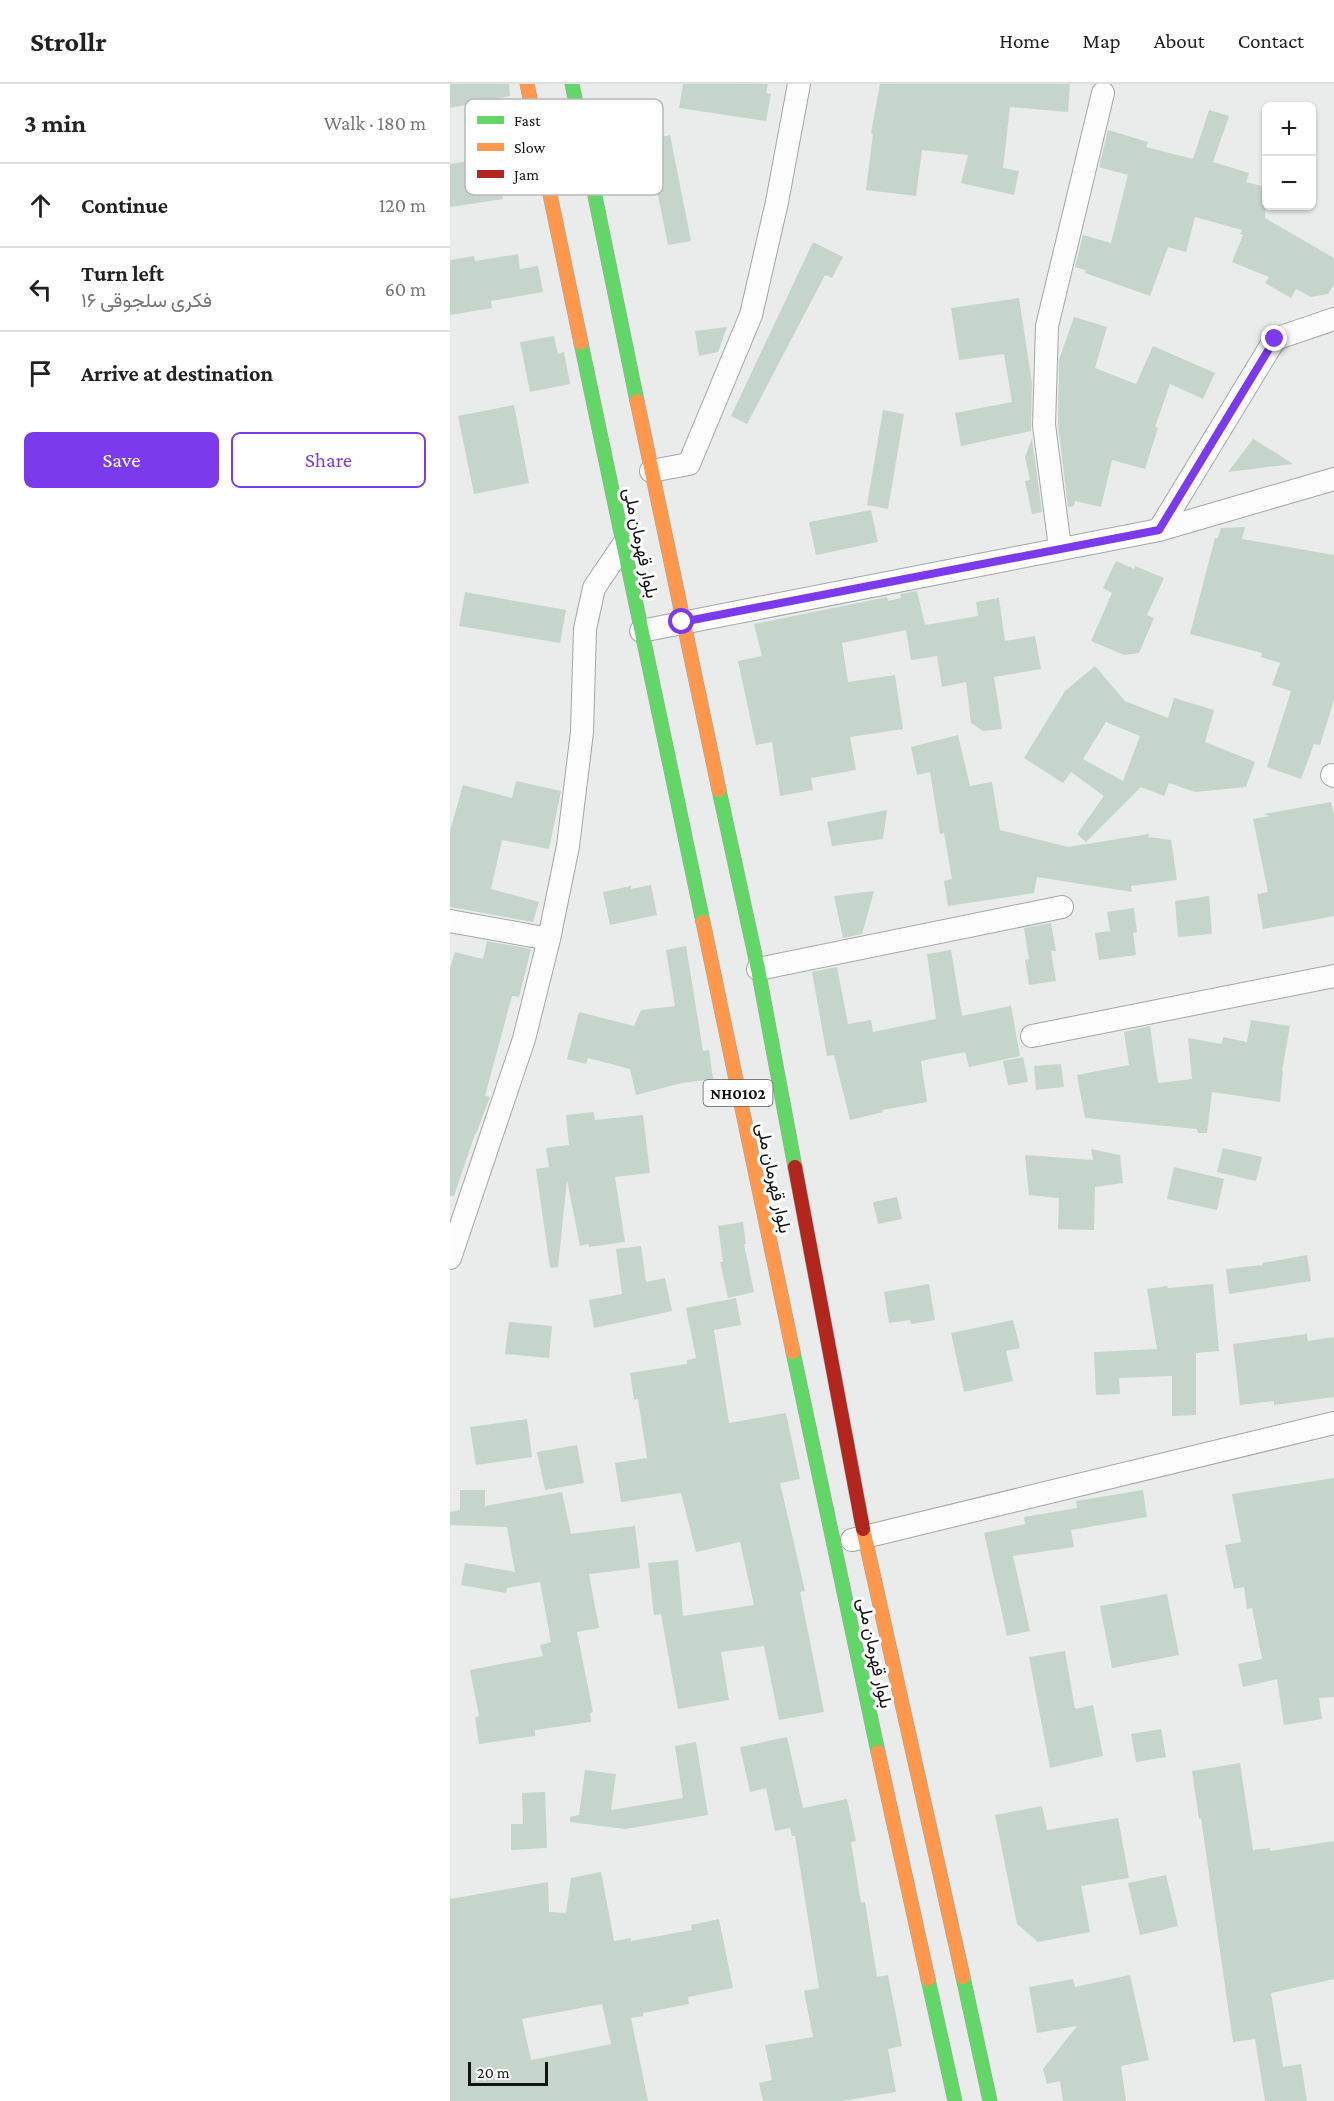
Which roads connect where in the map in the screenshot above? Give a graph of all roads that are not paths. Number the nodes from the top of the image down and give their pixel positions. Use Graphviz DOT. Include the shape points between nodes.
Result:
graph roads {
  1 [pos="527,84"];
  2 [pos="572,84"];
  3 [pos="799,84"];
  4 [pos="1103,93"];
  5 [pos="530,99"];
  6 [pos="575,99"];
  7 [pos="550,195"];
  8 [pos="595,195"];
  9 [pos="1334,319"];
  10 [pos="651,471"];
  11 [pos="1334,479"];
  12 [pos="1159,530"];
  13 [pos="623,545"];
  14 [pos="1060,548"];
  15 [pos="682,622"];
  16 [pos="641,631"];
  17 [pos="1062,907"];
  18 [pos="450,921"];
  19 [pos="549,939"];
  20 [pos="758,969"];
  21 [pos="1334,976"];
  22 [pos="1032,1036"];
  23 [pos="450,1258"];
  24 [pos="1334,1423"];
  25 [pos="865,1538"];
  26 [pos="833,1544"];
  27 [pos="956,2101"];
  28 [pos="990,2101"];
  1 -- 5 [label="highway, بلوار قهرمان ملی / NH0102"];
  2 -- 6 [label="highway, بلوار قهرمان ملی / NH0102"];
  3 -- 10 [label="street" via="751,315 689,464"];
  4 -- 14 [label="street" via="1047,326 1044,425"];
  7 -- 13 [label="highway, بلوار قهرمان ملی / NH0102"];
  8 -- 10 [label="highway, بلوار قهرمان ملی / NH0102"];
  9 -- 12 [label="street" via="1275,339"];
  10 -- 15 [label="highway, بلوار قهرمان ملی / NH0102"];
  11 -- 12 [label="street"];
  12 -- 14 [label="street"];
  13 -- 16 [label="highway, بلوار قهرمان ملی / NH0102"];
  13 -- 19 [label="street" via="594,588 585,629 582,732 568,846"];
  14 -- 15 [label="street"];
  15 -- 16 [label="street"];
  15 -- 20 [label="highway, بلوار قهرمان ملی / NH0102"];
  16 -- 26 [label="highway, بلوار قهرمان ملی / NH0102"];
  17 -- 20 [label="street"];
  18 -- 19 [label="street"];
  19 -- 23 [label="street" via="525,1039"];
  20 -- 25 [label="highway, بلوار قهرمان ملی / NH0102"];
  21 -- 22 [label="street"];
  24 -- 25 [label="street"];
  25 -- 26 [label="street"];
  25 -- 28 [label="highway, بلوار قهرمان ملی / NH0102"];
  26 -- 27 [label="highway, بلوار قهرمان ملی / NH0102"];
}
